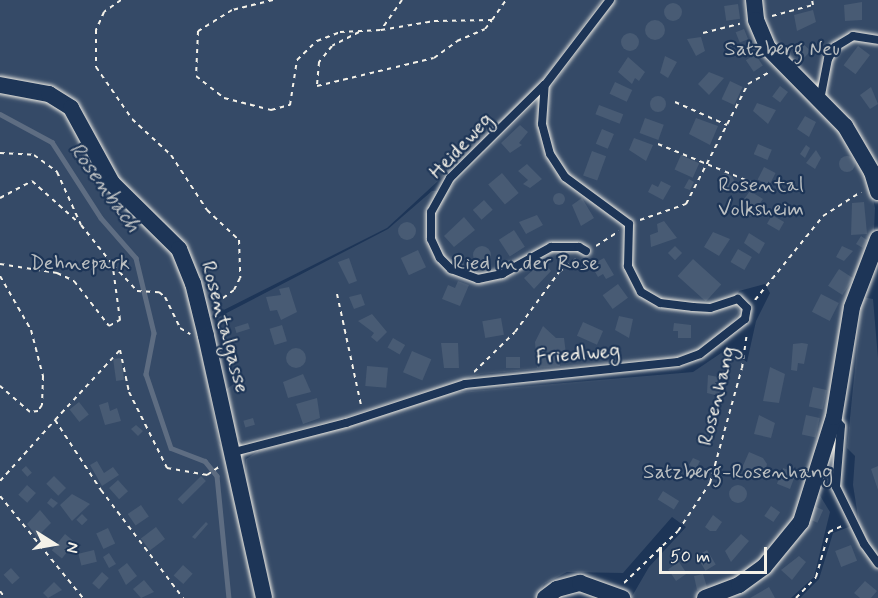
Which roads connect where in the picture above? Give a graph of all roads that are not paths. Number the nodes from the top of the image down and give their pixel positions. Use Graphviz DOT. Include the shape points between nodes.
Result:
graph roads {
  1 [pos="610,0"];
  2 [pos="754,0"];
  3 [pos="878,40"];
  4 [pos="0,85"];
  5 [pos="544,85"];
  6 [pos="820,100"];
  7 [pos="870,192"];
  8 [pos="877,249"];
  9 [pos="586,251"];
  10 [pos="834,417"];
  11 [pos="234,452"];
  12 [pos="878,563"];
  13 [pos="616,595"];
  14 [pos="264,598"];
  15 [pos="545,598"];
  16 [pos="705,598"];
  1 -- 5 [label="lane, Heideweg"];
  2 -- 6 [label="street" via="764,42 781,65"];
  3 -- 6 [label="lane" via="853,36 835,47 828,59"];
  4 -- 11 [label="street, Rosentalgasse" via="49,94 78,116 112,183 179,249 200,311"];
  5 -- 9 [label="lane, Heideweg" via="450,178 431,212 431,239 440,258 451,269 478,279 496,277 551,247 579,247"];
  5 -- 11 [label="lane, Friedlweg" via="542,124 557,166 576,186 618,212 629,224 629,271 646,296 666,304 704,308 738,299 747,308 745,319 699,354 678,362 465,384 346,423"];
  6 -- 7 [label="street" via="855,142"];
  8 -- 10 [label="street" via="852,307"];
  10 -- 12 [label="lane" via="841,426 837,487"];
  10 -- 16 [label="street" via="810,501 788,541 752,577"];
  11 -- 14 [label="street, Rosentalgasse"];
  13 -- 15 [label="street" via="580,583 557,589"];
}
